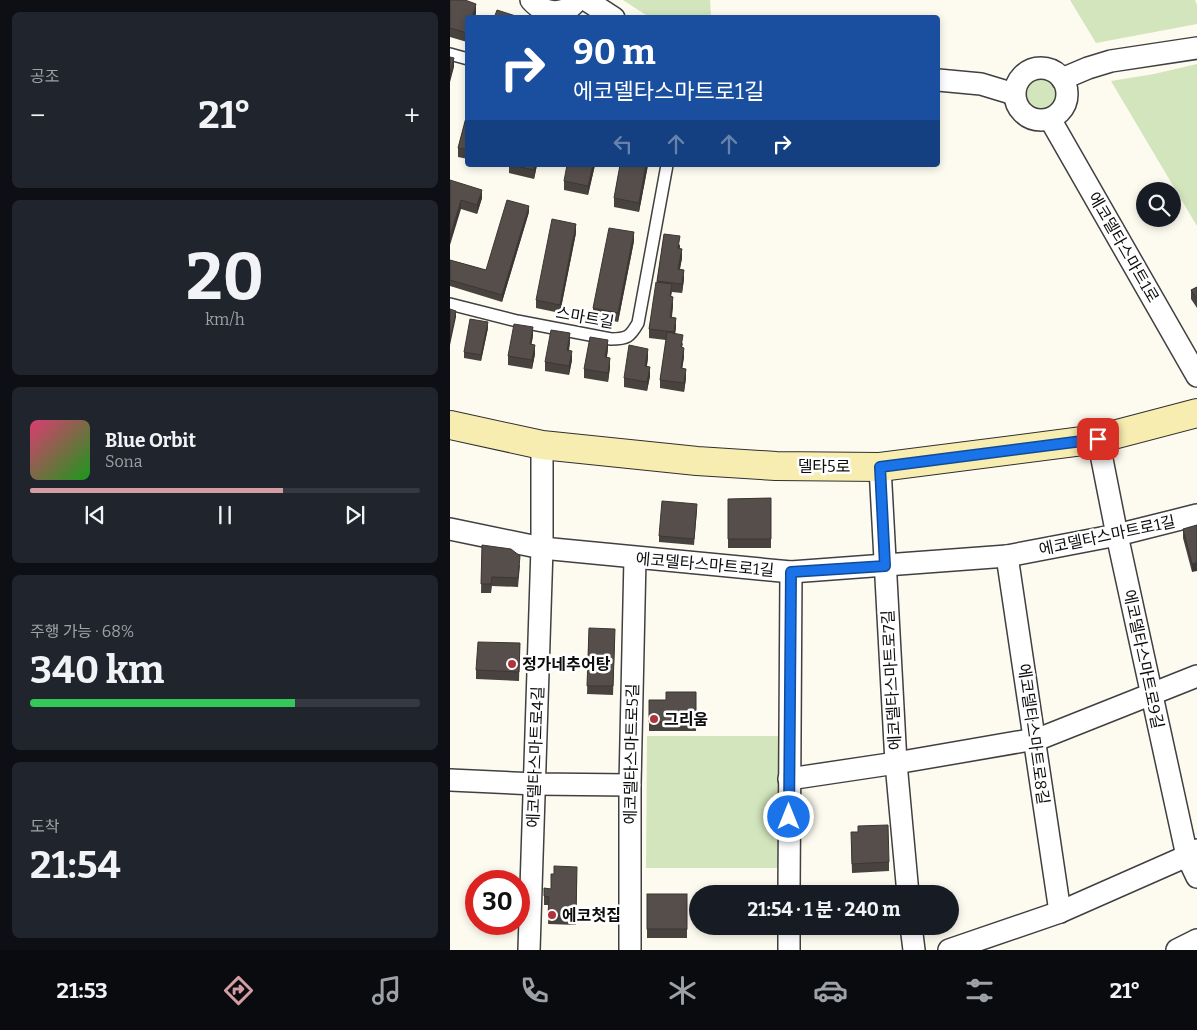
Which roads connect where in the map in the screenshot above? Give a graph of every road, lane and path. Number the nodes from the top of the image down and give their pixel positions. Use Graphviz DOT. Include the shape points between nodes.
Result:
graph roads {
  1 [pos="531,0"];
  2 [pos="578,0"];
  3 [pos="586,0"];
  4 [pos="609,15"];
  5 [pos="1197,48"];
  6 [pos="450,54"];
  7 [pos="465,59"];
  8 [pos="1062,79"];
  9 [pos="940,80"];
  10 [pos="1014,94"];
  11 [pos="1050,119"];
  12 [pos="667,167"];
  13 [pos="450,304"];
  14 [pos="1197,376"];
  15 [pos="1197,413"];
  16 [pos="450,425"];
  17 [pos="1098,439"];
  18 [pos="542,445"];
  19 [pos="880,467"];
  20 [pos="1197,515"];
  21 [pos="450,529"];
  22 [pos="1117,535"];
  23 [pos="542,548"];
  24 [pos="1007,556"];
  25 [pos="635,558"];
  26 [pos="885,566"];
  27 [pos="791,572"];
  28 [pos="1197,676"];
  29 [pos="1152,693"];
  30 [pos="1034,740"];
  31 [pos="896,763"];
  32 [pos="789,779"];
  33 [pos="450,780"];
  34 [pos="535,784"];
  35 [pos="630,785"];
  36 [pos="1192,853"];
  37 [pos="1197,877"];
  38 [pos="789,885"];
  39 [pos="907,885"];
  40 [pos="1060,912"];
  41 [pos="789,935"];
  42 [pos="912,935"];
  43 [pos="1197,940"];
  44 [pos="529,950"];
  45 [pos="630,950"];
  46 [pos="789,950"];
  47 [pos="914,950"];
  48 [pos="949,950"];
  49 [pos="1177,950"];
  1 -- 2 [label="street" via="548,12 567,10"];
  3 -- 4 [label="street"];
  5 -- 8 [label="street" via="1111,61"];
  6 -- 7 [label="lane"];
  8 -- 10 [label="street" via="1049,69 1033,69 1019,79"];
  8 -- 11 [label="street" via="1066,102"];
  9 -- 10 [label="street" via="981,84"];
  10 -- 11 [label="street" via="1015,103 1026,116 1033,120"];
  11 -- 14 [label="street, 에코델타스마트1로"];
  12 -- 13 [label="lane, 스마트길" via="638,323 632,334 623,339 611,339"];
  15 -- 17 [label="street, 델타5로"];
  16 -- 18 [label="street, 델타5로"];
  17 -- 19 [label="street, 델타5로"];
  17 -- 22 [label="street, 에코델타스마트로9길"];
  18 -- 19 [label="street, 델타5로" via="776,466"];
  18 -- 23 [label="street, 에코델타스마트로4길"];
  19 -- 26 [label="street, 에코델타스마트로7길"];
  20 -- 22 [label="street, 에코델타스마트로1길"];
  21 -- 23 [label="street, 에코델타스마트로1길"];
  22 -- 24 [label="street, 에코델타스마트로1길"];
  22 -- 29 [label="street, 에코델타스마트로9길"];
  23 -- 25 [label="street, 에코델타스마트로1길"];
  23 -- 34 [label="street, 에코델타스마트로4길"];
  24 -- 26 [label="street, 에코델타스마트로1길"];
  24 -- 30 [label="street, 에코델타스마트로8길"];
  25 -- 27 [label="street, 에코델타스마트로1길"];
  25 -- 35 [label="street, 에코델타스마트로5길"];
  26 -- 27 [label="street, 에코델타스마트로1길"];
  26 -- 31 [label="street, 에코델타스마트로7길"];
  27 -- 32 [label="street"];
  28 -- 29 [label="street"];
  29 -- 30 [label="street"];
  29 -- 36 [label="street, 에코델타스마트로9길"];
  30 -- 31 [label="street"];
  30 -- 40 [label="street, 에코델타스마트로8길"];
  31 -- 32 [label="street"];
  31 -- 39 [label="street, 에코델타스마트로7길"];
  32 -- 38 [label="street"];
  33 -- 34 [label="street"];
  34 -- 35 [label="street"];
  34 -- 44 [label="street, 에코델타스마트로4길"];
  35 -- 45 [label="street, 에코델타스마트로5길"];
  36 -- 37 [label="street, 에코델타스마트로9길"];
  36 -- 40 [label="street"];
  40 -- 48 [label="street"];
  41 -- 46 [label="street"];
  42 -- 47 [label="street"];
  43 -- 49 [label="street"];
}
